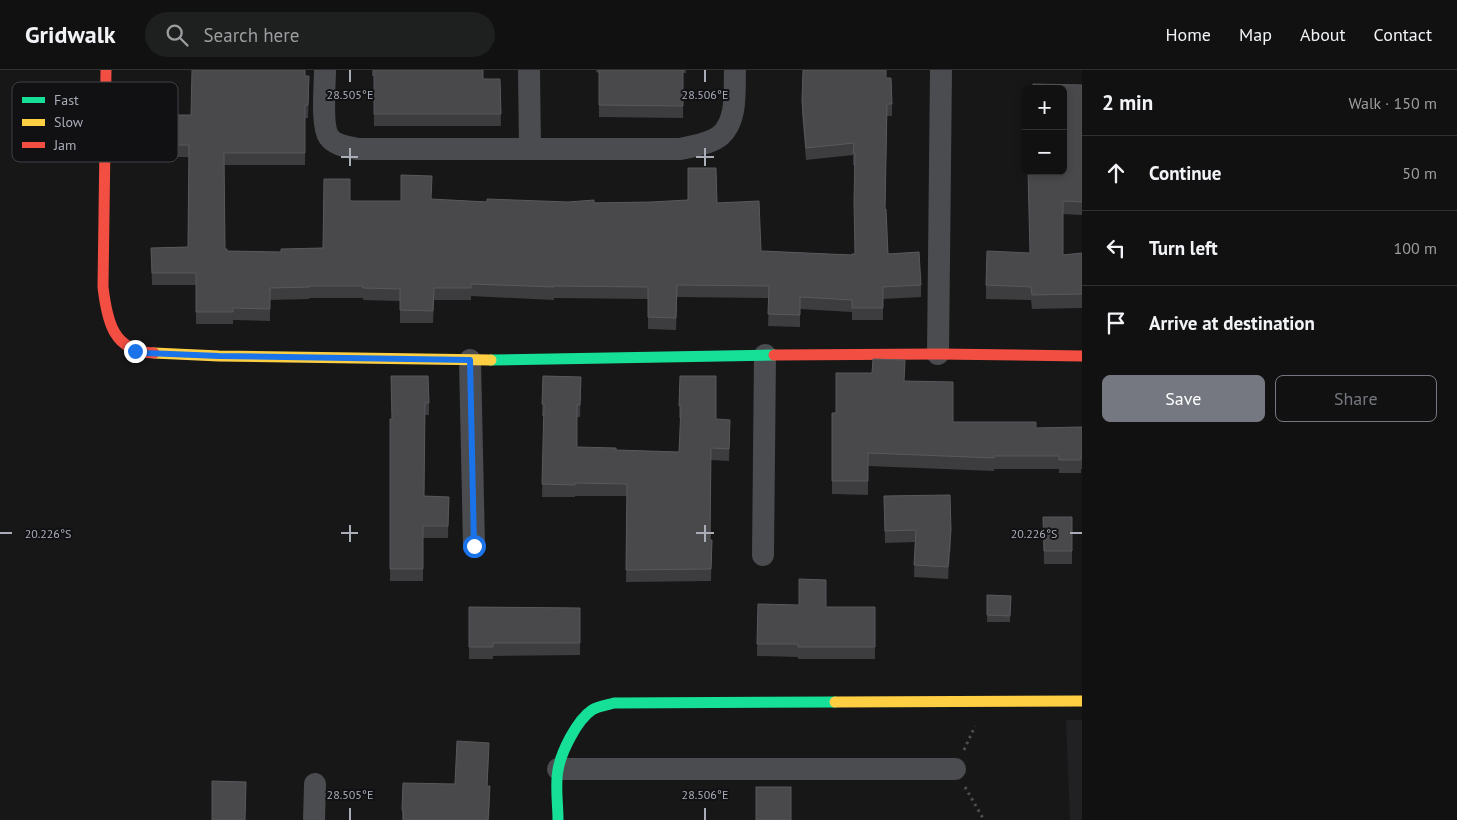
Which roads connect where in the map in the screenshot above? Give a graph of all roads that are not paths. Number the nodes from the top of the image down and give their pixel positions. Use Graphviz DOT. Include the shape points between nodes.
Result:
graph roads {
  1 [pos="325,70"];
  2 [pos="529,70"];
  3 [pos="735,70"];
  4 [pos="941,70"];
  5 [pos="530,149"];
  6 [pos="105,162"];
  7 [pos="765,354"];
  8 [pos="938,354"];
  9 [pos="1082,356"];
  10 [pos="470,360"];
  11 [pos="474,546"];
  12 [pos="764,555"];
  13 [pos="1082,701"];
  14 [pos="955,768"];
  15 [pos="558,769"];
  16 [pos="316,784"];
  17 [pos="314,820"];
  18 [pos="558,820"];
  1 -- 5 [label="street" via="325,128 329,139 342,146 357,149"];
  2 -- 5 [label="street"];
  3 -- 5 [label="street" via="731,120 721,135 703,144 680,149"];
  4 -- 8 [label="street"];
  6 -- 10 [label="street" via="103,287 106,310 111,329 121,343 135,351 219,356"];
  7 -- 8 [label="street"];
  7 -- 10 [label="street"];
  7 -- 12 [label="street"];
  8 -- 9 [label="street"];
  10 -- 11 [label="street"];
  13 -- 15 [label="street" via="614,703 591,710 582,719"];
  14 -- 15 [label="street"];
  15 -- 18 [label="street"];
  16 -- 17 [label="street"];
}
